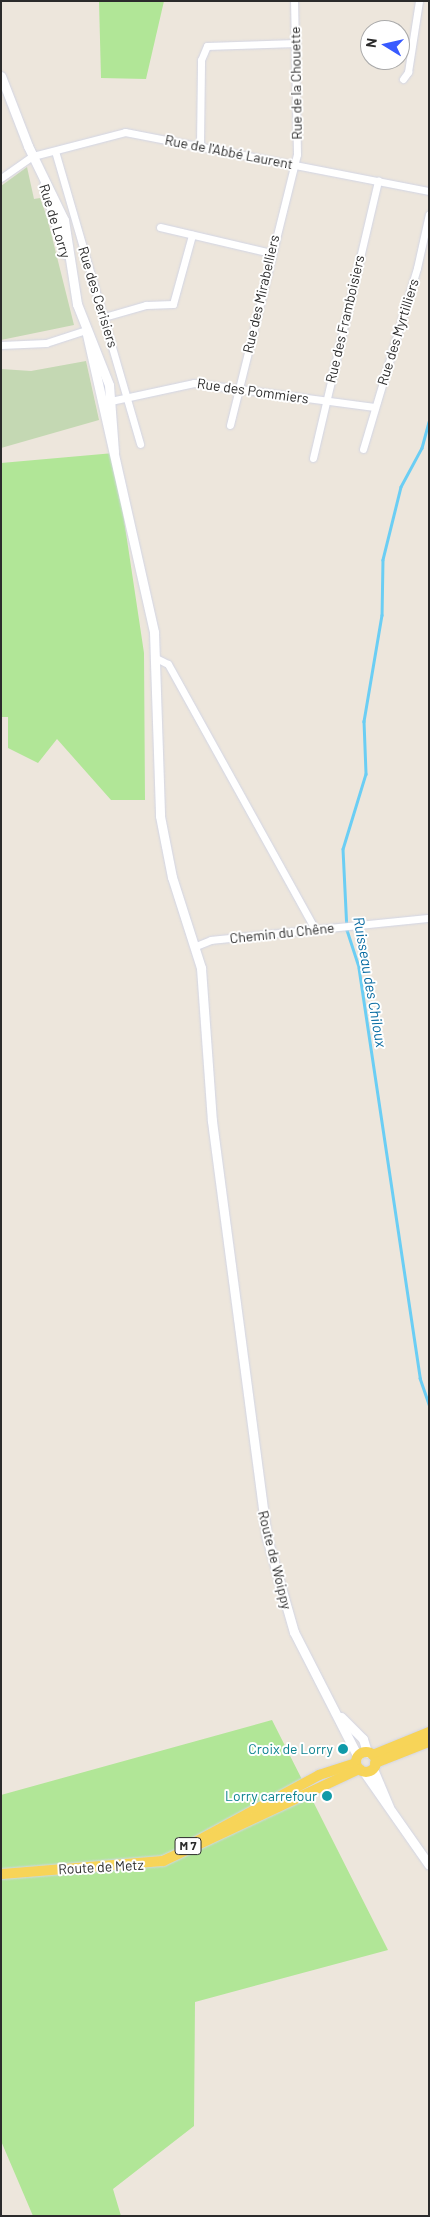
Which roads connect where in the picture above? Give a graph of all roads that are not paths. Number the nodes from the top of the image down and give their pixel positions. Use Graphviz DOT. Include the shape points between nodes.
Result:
graph roads {
  1 [pos="294,1"];
  2 [pos="419,1"];
  3 [pos="296,43"];
  4 [pos="1,76"];
  5 [pos="402,79"];
  6 [pos="200,146"];
  7 [pos="55,151"];
  8 [pos="32,156"];
  9 [pos="292,164"];
  10 [pos="1,178"];
  11 [pos="378,181"];
  12 [pos="428,191"];
  13 [pos="429,214"];
  14 [pos="160,227"];
  15 [pos="192,234"];
  16 [pos="271,253"];
  17 [pos="104,316"];
  18 [pos="86,330"];
  19 [pos="1,345"];
  20 [pos="240,387"];
  21 [pos="129,398"];
  22 [pos="107,401"];
  23 [pos="326,402"];
  24 [pos="374,407"];
  25 [pos="230,425"];
  26 [pos="140,444"];
  27 [pos="363,449"];
  28 [pos="313,458"];
  29 [pos="156,658"];
  30 [pos="429,918"];
  31 [pos="315,929"];
  32 [pos="196,946"];
  33 [pos="338,1714"];
  34 [pos="429,1732"];
  35 [pos="429,1742"];
  36 [pos="366,1762"];
  37 [pos="391,1812"];
  38 [pos="429,1865"];
  39 [pos="1,1868"];
  40 [pos="1,1874"];
  1 -- 3 [label="street, Rue de la Chouette"];
  2 -- 5 [label="street" via="408,72"];
  3 -- 6 [label="street" via="207,46 200,60"];
  3 -- 9 [label="street, Rue de la Chouette" via="300,127"];
  4 -- 8 [label="street, Rue de Lorry"];
  6 -- 7 [label="street, Rue de l'Abbé Laurent" via="125,132"];
  6 -- 9 [label="street, Rue de l'Abbé Laurent"];
  7 -- 8 [label="street, Rue de l'Abbé Laurent"];
  7 -- 17 [label="street, Rue des Cerisiers"];
  8 -- 10 [label="street"];
  8 -- 18 [label="street, Rue de Lorry" via="40,171"];
  9 -- 11 [label="street, Rue de l'Abbé Laurent"];
  9 -- 16 [label="street, Rue des Mirabelliers"];
  11 -- 12 [label="street, Rue de l'Abbé Laurent"];
  11 -- 23 [label="street, Rue des Framboisiers"];
  13 -- 24 [label="street, Rue des Myrtilliers" via="417,268"];
  14 -- 15 [label="street"];
  15 -- 16 [label="street"];
  15 -- 17 [label="street" via="173,304 146,305"];
  16 -- 20 [label="street, Rue des Mirabelliers"];
  17 -- 21 [label="street, Rue des Cerisiers"];
  18 -- 19 [label="street" via="46,343"];
  18 -- 22 [label="street, Rue de Lorry"];
  20 -- 21 [label="street, Rue des Pommiers" via="194,383"];
  20 -- 23 [label="street, Rue des Pommiers"];
  20 -- 25 [label="street, Rue des Mirabelliers"];
  21 -- 22 [label="street, Rue des Pommiers"];
  21 -- 26 [label="street, Rue des Cerisiers"];
  22 -- 29 [label="street, Rue de Lorry" via="114,453"];
  23 -- 24 [label="street, Rue des Pommiers"];
  23 -- 28 [label="street, Rue des Framboisiers"];
  24 -- 27 [label="street, Rue des Myrtilliers"];
  29 -- 31 [label="street" via="168,664"];
  29 -- 32 [label="street, Rue de Lorry" via="156,745 164,847"];
  30 -- 31 [label="street, Chemin du Chêne"];
  31 -- 32 [label="street, Chemin du Chêne" via="211,940"];
  32 -- 33 [label="street, Route de Woippy" via="212,1121 250,1395 260,1494 280,1590 294,1632"];
  33 -- 36 [label="street, Route de Woippy"];
  33 -- 36 [label="street, Route de Woippy" via="363,1739"];
  34 -- 36 [label="main road, Route de Metz / M 7"];
  35 -- 36 [label="main road, Route de Metz / M 7"];
  36 -- 37 [label="street"];
  36 -- 37 [label="street" via="383,1783"];
  36 -- 39 [label="main road, Route de Metz / M 7" via="319,1775 183,1848 162,1855"];
  36 -- 40 [label="main road, Route de Metz / M 7" via="164,1861"];
  37 -- 38 [label="street"];
}
